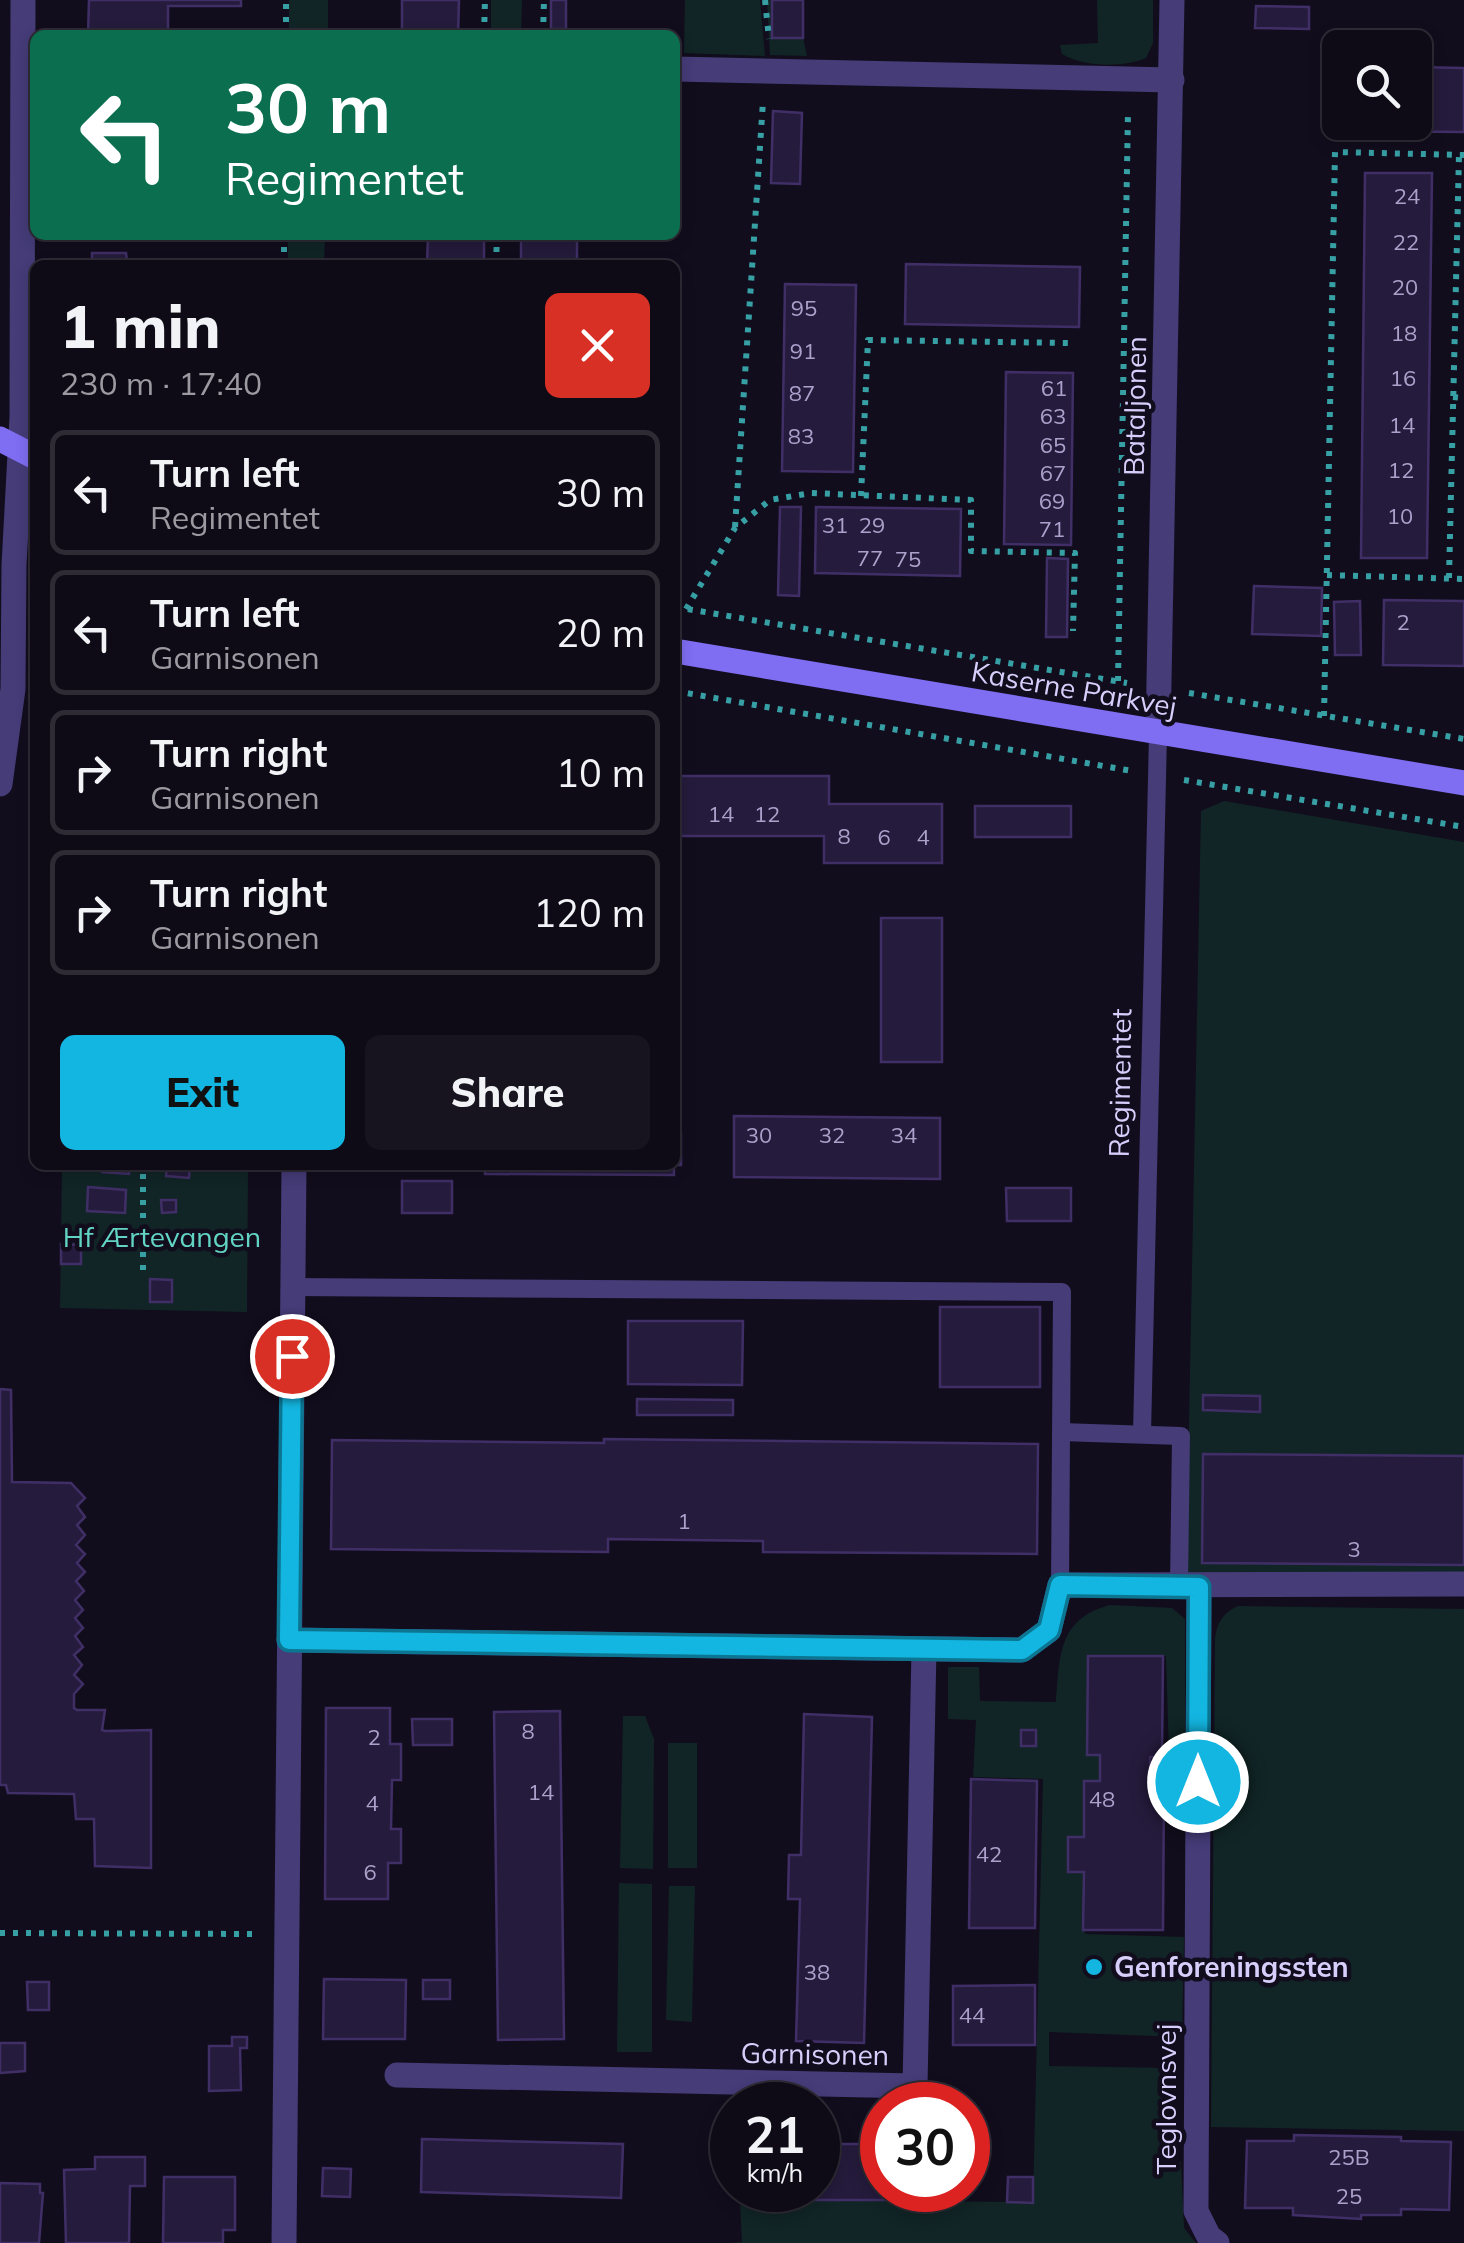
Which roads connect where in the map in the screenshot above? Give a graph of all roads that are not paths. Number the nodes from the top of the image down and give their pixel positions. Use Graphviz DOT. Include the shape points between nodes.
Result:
graph roads {
  1 [pos="23,0"];
  2 [pos="1172,0"];
  3 [pos="680,70"];
  4 [pos="1172,80"];
  5 [pos="19,448"];
  6 [pos="7,564"];
  7 [pos="680,652"];
  8 [pos="6,688"];
  9 [pos="1158,734"];
  10 [pos="0,784"];
  11 [pos="1464,784"];
  12 [pos="294,1170"];
  13 [pos="292,1287"];
  14 [pos="1061,1432"];
  15 [pos="1142,1434"];
  16 [pos="1464,1584"];
  17 [pos="1060,1585"];
  18 [pos="1189,1586"];
  19 [pos="289,1640"];
  20 [pos="924,1649"];
  21 [pos="397,2075"];
  22 [pos="284,2243"];
  23 [pos="1218,2243"];
  1 -- 5 [label="street"];
  2 -- 4 [label="street, Bataljonen"];
  3 -- 4 [label="street"];
  4 -- 9 [label="street, Bataljonen"];
  5 -- 6 [label="street"];
  6 -- 8 [label="street"];
  7 -- 9 [label="street, Kaserne Parkvej"];
  8 -- 10 [label="street"];
  9 -- 11 [label="street, Kaserne Parkvej"];
  9 -- 15 [label="lane, Regimentet"];
  12 -- 13 [label="street"];
  13 -- 14 [label="lane" via="1062,1292"];
  13 -- 19 [label="street"];
  14 -- 15 [label="lane"];
  14 -- 17 [label="lane"];
  15 -- 18 [label="lane" via="1181,1436"];
  16 -- 18 [label="street"];
  17 -- 18 [label="street"];
  17 -- 20 [label="street" via="1049,1630 1022,1650"];
  18 -- 23 [label="street, Teglovnsvej" via="1196,2211"];
  19 -- 20 [label="street"];
  19 -- 22 [label="street"];
  20 -- 21 [label="street, Garnisonen" via="914,2086"];
}
